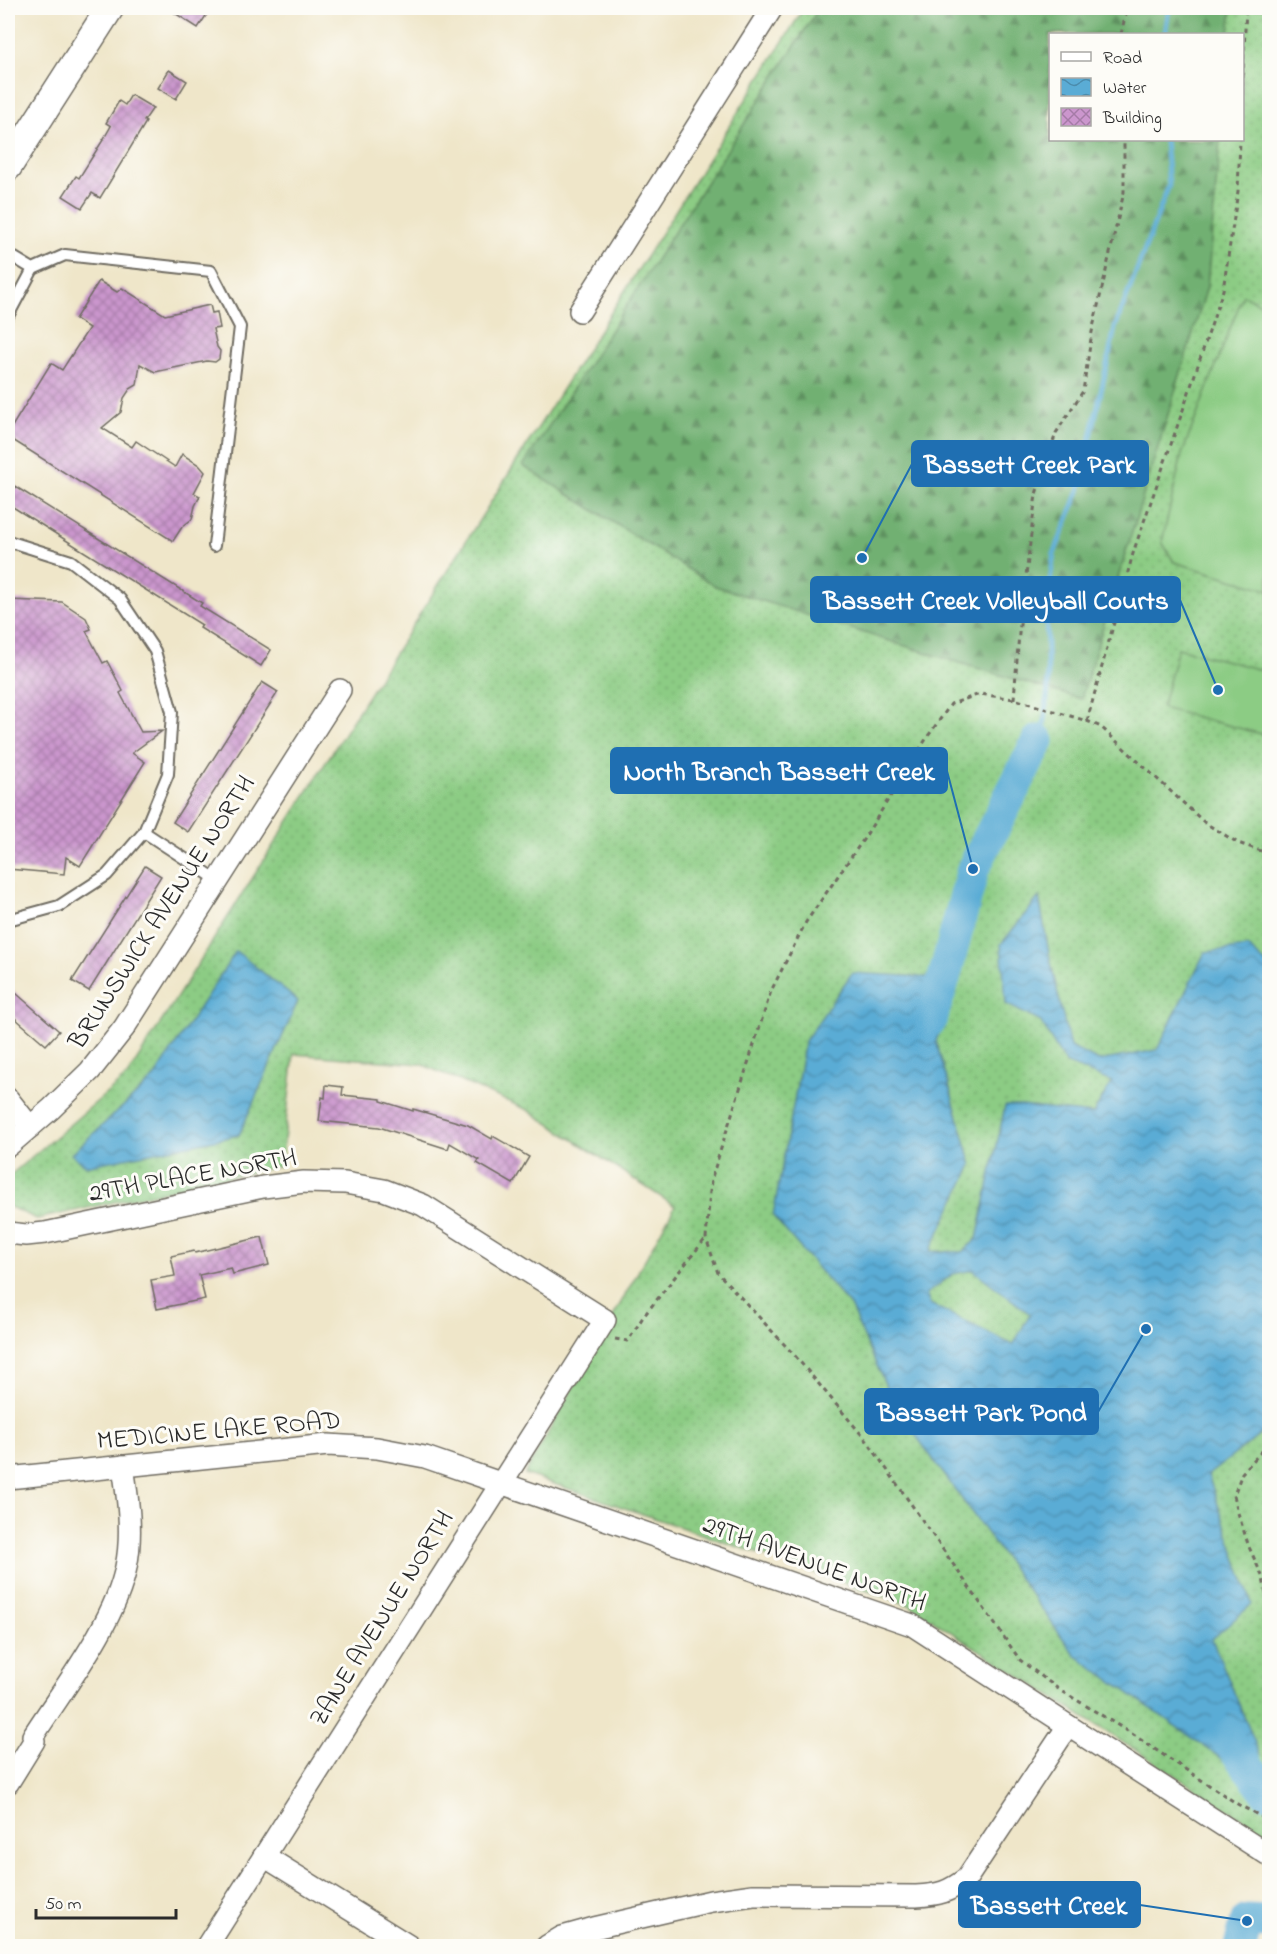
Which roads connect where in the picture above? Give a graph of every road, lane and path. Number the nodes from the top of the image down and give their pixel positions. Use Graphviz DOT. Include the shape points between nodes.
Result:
graph roads {
  1 [pos="110,8"];
  2 [pos="772,8"];
  3 [pos="1127,8"];
  4 [pos="1246,8"];
  5 [pos="1121,33"];
  6 [pos="1244,52"];
  7 [pos="1124,141"];
  8 [pos="1240,141"];
  9 [pos="8,167"];
  10 [pos="8,254"];
  11 [pos="33,269"];
  12 [pos="580,311"];
  13 [pos="8,316"];
  14 [pos="8,541"];
  15 [pos="214,546"];
  16 [pos="340,690"];
  17 [pos="1014,699"];
  18 [pos="1087,721"];
  19 [pos="144,832"];
  20 [pos="1269,854"];
  21 [pos="219,881"];
  22 [pos="8,920"];
  23 [pos="8,1099"];
  24 [pos="30,1127"];
  25 [pos="8,1146"];
  26 [pos="8,1233"];
  27 [pos="706,1238"];
  28 [pos="600,1328"];
  29 [pos="1269,1446"];
  30 [pos="123,1466"];
  31 [pos="8,1478"];
  32 [pos="501,1484"];
  33 [pos="1267,1593"];
  34 [pos="1269,1615"];
  35 [pos="1068,1726"];
  36 [pos="8,1783"];
  37 [pos="1269,1818"];
  38 [pos="264,1856"];
  39 [pos="1269,1856"];
  40 [pos="207,1947"];
  41 [pos="409,1947"];
  42 [pos="547,1947"];
  1 -- 9 [label="street"];
  2 -- 12 [label="street"];
  3 -- 5 [label="path"];
  4 -- 6 [label="path"];
  7 -- 17 [label="path" via="1124,192 1083,391 1056,433 1036,494"];
  8 -- 18 [label="path" via="1238,191 1223,291 1134,550"];
  10 -- 11 [label="lane"];
  11 -- 13 [label="lane"];
  11 -- 15 [label="lane" via="65,255 211,271 240,327"];
  14 -- 19 [label="lane" via="71,561 120,599 155,651 172,712 168,774"];
  16 -- 21 [label="street, BRUNSWICK AVENUE NORTH"];
  17 -- 18 [label="path"];
  17 -- 27 [label="path" via="980,694 951,704 806,922 771,991 737,1097 711,1180"];
  18 -- 20 [label="path" via="1101,727 1206,823 1238,843"];
  19 -- 21 [label="lane"];
  19 -- 22 [label="lane" via="107,875 59,906"];
  21 -- 24 [label="street, BRUNSWICK AVENUE NORTH" via="124,1028 90,1071"];
  23 -- 24 [label="street"];
  24 -- 25 [label="street, BRUNSWICK AVENUE NORTH"];
  26 -- 28 [label="street, 29TH PLACE NORTH" via="45,1233 263,1187 345,1183 384,1190 423,1204"];
  27 -- 28 [label="path" via="628,1341"];
  27 -- 37 [label="path" via="718,1273 867,1441 1020,1660 1239,1806"];
  28 -- 32 [label="street, ZANE AVENUE NORTH"];
  29 -- 33 [label="path" via="1242,1473 1234,1495"];
  30 -- 31 [label="street, MEDICINE LAKE ROAD"];
  30 -- 32 [label="street, MEDICINE LAKE ROAD" via="328,1445 377,1448 425,1457"];
  30 -- 36 [label="street" via="130,1531 126,1568 115,1602"];
  32 -- 35 [label="street, 29TH AVENUE NORTH" via="912,1625"];
  32 -- 38 [label="street, ZANE AVENUE NORTH"];
  33 -- 34 [label="path"];
  35 -- 39 [label="street, 29TH AVENUE NORTH"];
  35 -- 42 [label="street" via="967,1878 952,1890 916,1896 753,1895 594,1928 562,1937"];
  38 -- 40 [label="street, ZANE AVENUE NORTH"];
  38 -- 41 [label="street"];
}
